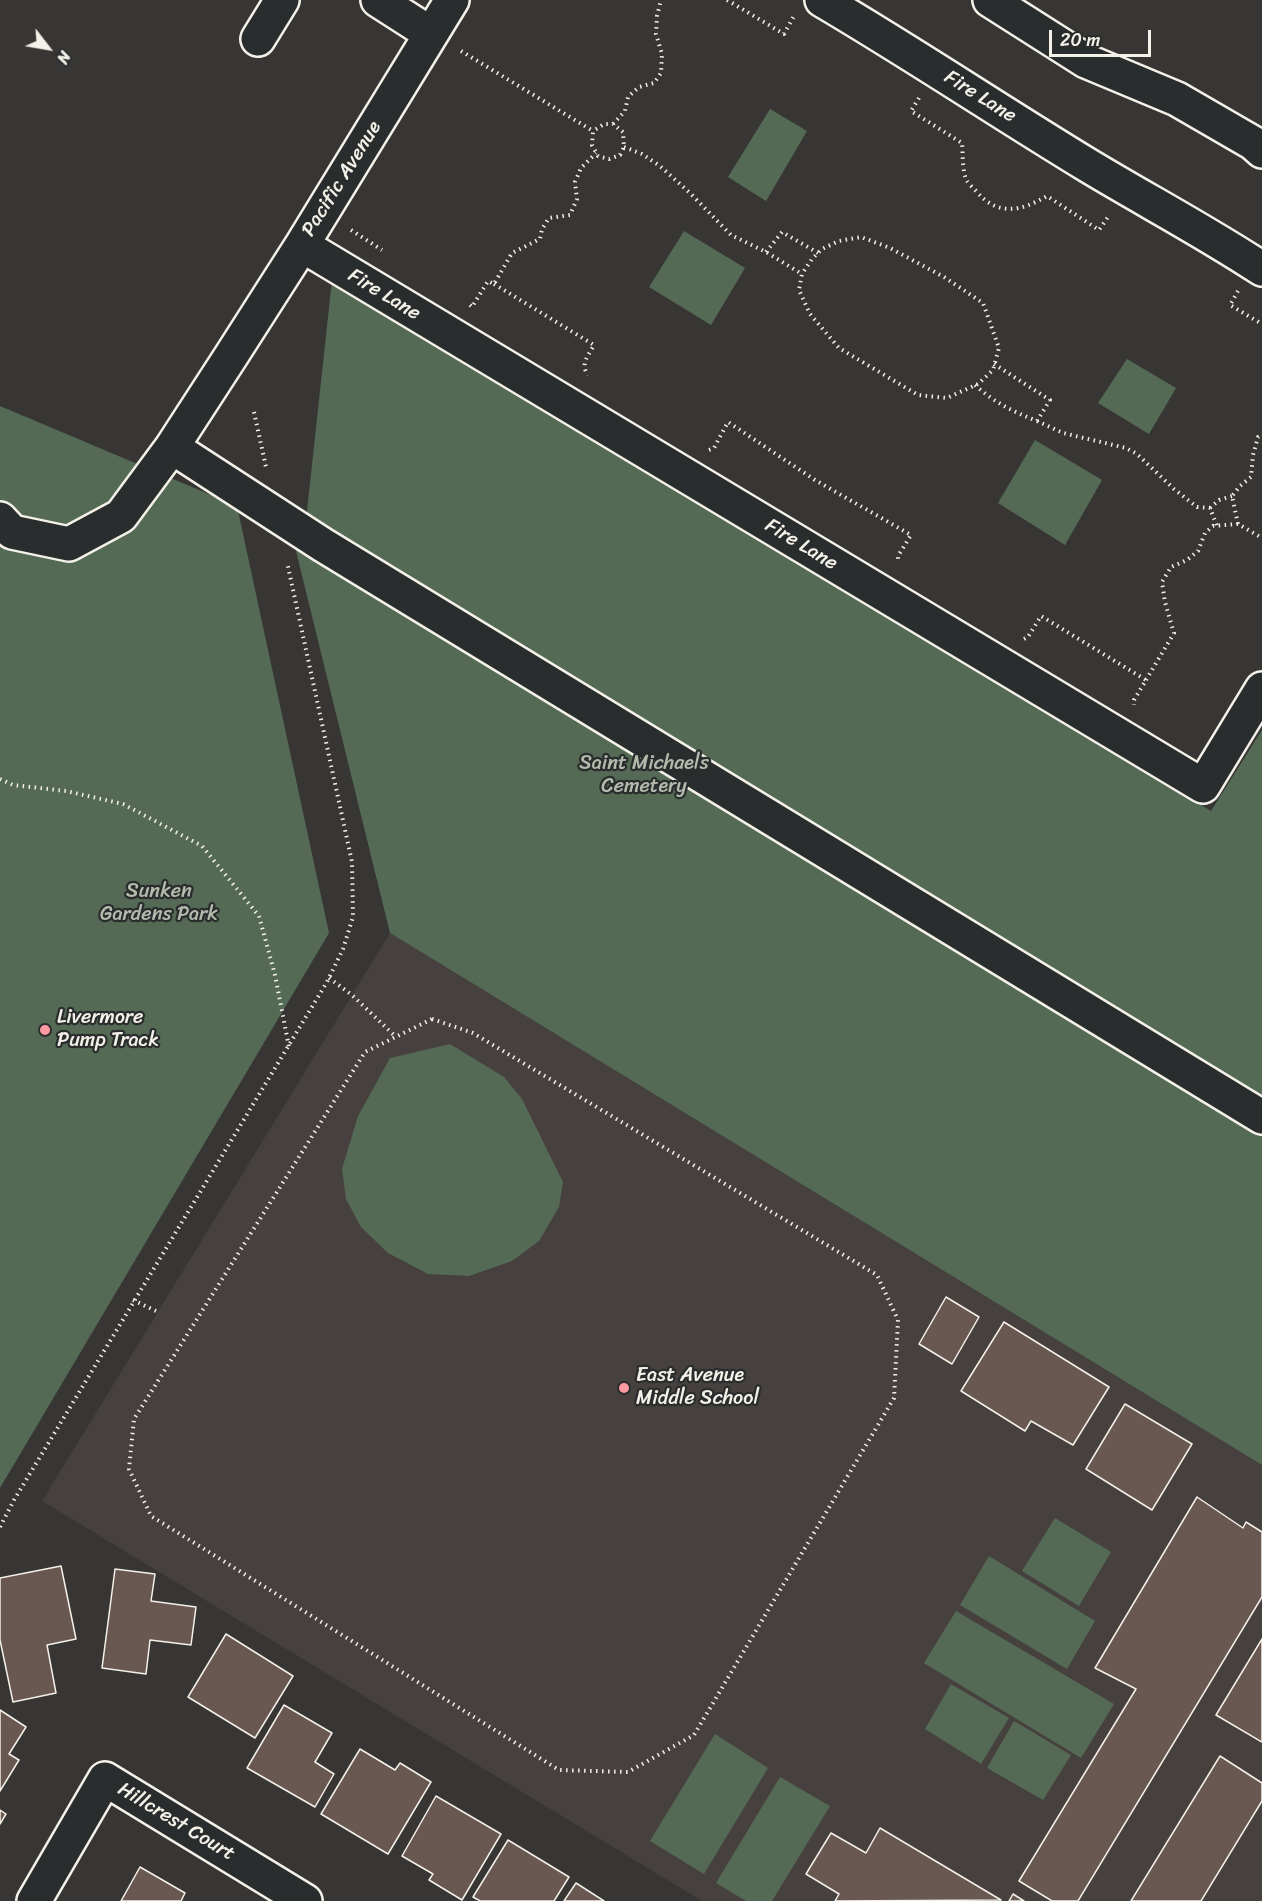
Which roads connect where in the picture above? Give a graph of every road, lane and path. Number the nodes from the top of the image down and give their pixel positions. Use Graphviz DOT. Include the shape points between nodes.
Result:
graph roads {
  1 [pos="282,0"];
  2 [pos="378,0"];
  3 [pos="452,0"];
  4 [pos="661,0"];
  5 [pos="727,0"];
  6 [pos="990,0"];
  7 [pos="809,6"];
  8 [pos="431,34"];
  9 [pos="258,39"];
  10 [pos="460,50"];
  11 [pos="921,95"];
  12 [pos="613,124"];
  13 [pos="593,130"];
  14 [pos="624,147"];
  15 [pos="1262,151"];
  16 [pos="596,153"];
  17 [pos="1109,215"];
  18 [pos="350,230"];
  19 [pos="302,245"];
  20 [pos="766,252"];
  21 [pos="818,253"];
  22 [pos="388,254"];
  23 [pos="802,274"];
  24 [pos="1252,277"];
  25 [pos="494,284"];
  26 [pos="463,301"];
  27 [pos="1262,324"];
  28 [pos="994,364"];
  29 [pos="596,381"];
  30 [pos="975,385"];
  31 [pos="254,412"];
  32 [pos="1037,421"];
  33 [pos="1262,435"];
  34 [pos="700,444"];
  35 [pos="172,447"];
  36 [pos="1232,496"];
  37 [pos="1210,508"];
  38 [pos="277,515"];
  39 [pos="0,519"];
  40 [pos="1238,524"];
  41 [pos="1217,526"];
  42 [pos="1262,538"];
  43 [pos="904,568"];
  44 [pos="1023,639"];
  45 [pos="1146,680"];
  46 [pos="1262,689"];
  47 [pos="1140,712"];
  48 [pos="0,779"];
  49 [pos="329,978"];
  50 [pos="396,1037"];
  51 [pos="289,1048"];
  52 [pos="1262,1117"];
  53 [pos="133,1300"];
  54 [pos="158,1312"];
  55 [pos="0,1527"];
  56 [pos="34,1901"];
  57 [pos="305,1901"];
  1 -- 9 [label="street"];
  2 -- 8 [label="street"];
  3 -- 8 [label="street, Pacific Avenue"];
  4 -- 12 [label="path" via="656,34 662,54 661,73 654,83 639,87 628,97 625,111"];
  5 -- 7 [label="path" via="783,34"];
  6 -- 15 [label="street" via="1086,61 1177,99"];
  7 -- 24 [label="street, Fire Lane" via="892,42 1089,166 1232,249"];
  8 -- 19 [label="street, Pacific Avenue"];
  10 -- 13 [label="path"];
  11 -- 17 [label="path" via="911,111 962,143 966,180 981,198 999,209 1016,209 1047,196 1100,230"];
  12 -- 13 [label="path"];
  12 -- 14 [label="path" via="623,132"];
  13 -- 16 [label="path"];
  14 -- 16 [label="path" via="620,155 609,159"];
  14 -- 20 [label="path" via="660,166 731,235"];
  16 -- 25 [label="path" via="581,168 576,182 577,199 570,215 549,218 540,239 512,253"];
  18 -- 22 [label="path"];
  19 -- 35 [label="street, Pacific Avenue"];
  19 -- 46 [label="street, Fire Lane" via="1203,786"];
  20 -- 21 [label="path" via="782,232"];
  20 -- 23 [label="path"];
  21 -- 23 [label="path"];
  21 -- 28 [label="path" via="839,241 861,237 944,277 983,303 999,348"];
  23 -- 30 [label="path" via="802,298 810,314 839,348 918,395 947,398"];
  24 -- 27 [label="path" via="1230,305"];
  25 -- 26 [label="path" via="488,281 472,307"];
  25 -- 29 [label="path" via="594,345 583,368"];
  28 -- 30 [label="path" via="993,370"];
  28 -- 32 [label="path" via="1050,400"];
  30 -- 32 [label="path" via="1007,409"];
  31 -- 38 [label="path"];
  32 -- 37 [label="path" via="1063,433 1126,448 1197,507"];
  33 -- 36 [label="path" via="1252,455 1251,477"];
  34 -- 43 [label="path" via="710,450 714,448 728,422 815,480 911,535 898,556 898,563"];
  35 -- 38 [label="street"];
  35 -- 39 [label="street, Pacific Avenue" via="121,516 69,544 12,532"];
  36 -- 37 [label="path"];
  36 -- 40 [label="path"];
  37 -- 41 [label="path"];
  38 -- 49 [label="path" via="352,862 353,917"];
  38 -- 52 [label="street"];
  40 -- 41 [label="path"];
  40 -- 42 [label="path"];
  41 -- 45 [label="path" via="1205,533 1198,551 1171,567 1162,582 1174,633"];
  44 -- 45 [label="path" via="1041,616"];
  45 -- 47 [label="path" via="1134,699"];
  48 -- 51 [label="path" via="13,785 66,791 123,804 202,846 259,916"];
  49 -- 50 [label="path"];
  49 -- 51 [label="path"];
  50 -- 50 [label="path" via="432,1019 473,1033 877,1275 898,1320 894,1398 694,1735 628,1772 559,1770 151,1516 129,1469 134,1419 365,1052"];
  51 -- 53 [label="path"];
  53 -- 54 [label="path"];
  53 -- 55 [label="path"];
  56 -- 57 [label="street, Hillcrest Court" via="105,1779"];
}
